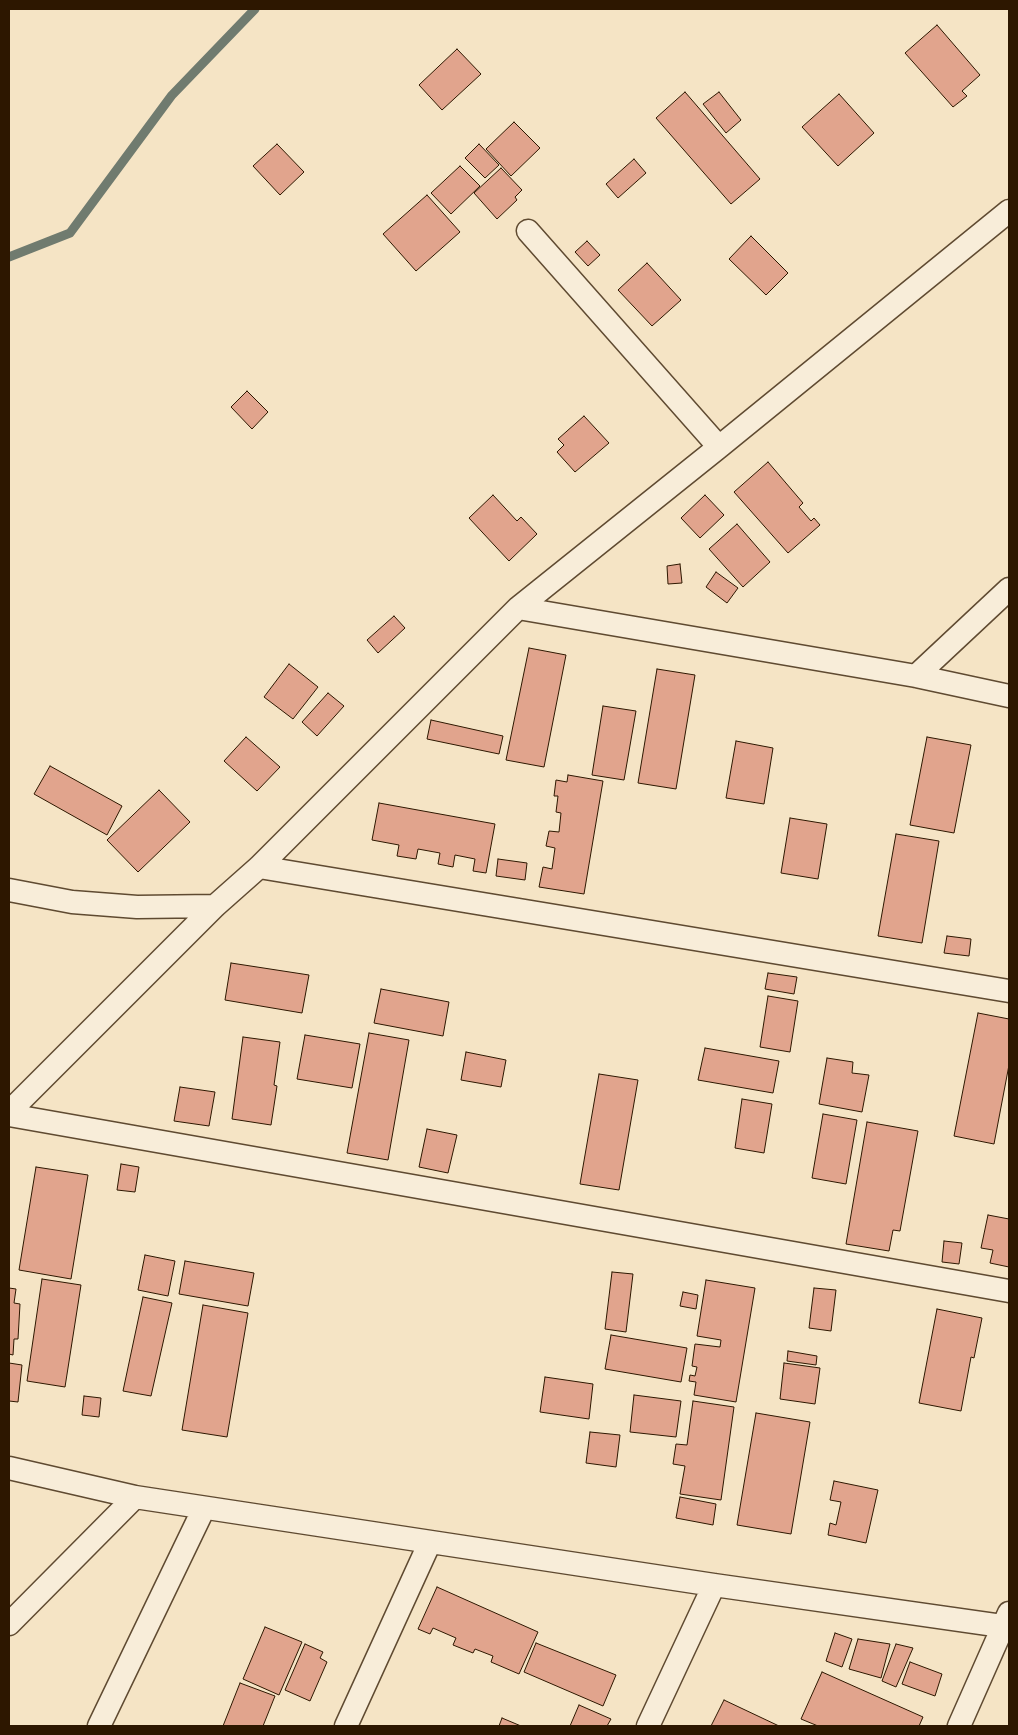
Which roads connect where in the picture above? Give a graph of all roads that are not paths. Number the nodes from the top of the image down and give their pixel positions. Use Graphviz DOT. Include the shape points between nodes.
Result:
graph roads {
  1 [pos="1009,211"];
  2 [pos="528,232"];
  3 [pos="719,447"];
  4 [pos="1009,589"];
  5 [pos="518,608"];
  6 [pos="916,676"];
  7 [pos="1009,696"];
  8 [pos="259,867"];
  9 [pos="9,890"];
  10 [pos="215,906"];
  11 [pos="1009,991"];
  12 [pos="9,1113"];
  13 [pos="1009,1291"];
  14 [pos="9,1468"];
  15 [pos="135,1497"];
  16 [pos="204,1508"];
  17 [pos="430,1542"];
  18 [pos="714,1585"];
  19 [pos="1007,1622"];
  20 [pos="9,1624"];
  21 [pos="99,1726"];
  22 [pos="346,1726"];
  23 [pos="648,1726"];
  24 [pos="959,1726"];
  1 -- 3 [label="street"];
  2 -- 3 [label="street"];
  3 -- 5 [label="street"];
  4 -- 6 [label="street"];
  5 -- 6 [label="street"];
  5 -- 8 [label="street"];
  6 -- 7 [label="street"];
  8 -- 10 [label="street"];
  8 -- 11 [label="street"];
  9 -- 10 [label="street" via="137,907"];
  10 -- 12 [label="street"];
  12 -- 13 [label="street"];
  14 -- 15 [label="street"];
  15 -- 16 [label="street"];
  15 -- 20 [label="street"];
  16 -- 17 [label="street"];
  16 -- 21 [label="street"];
  17 -- 18 [label="street"];
  17 -- 22 [label="street"];
  18 -- 19 [label="street"];
  18 -- 23 [label="street"];
  19 -- 24 [label="street"];
}
